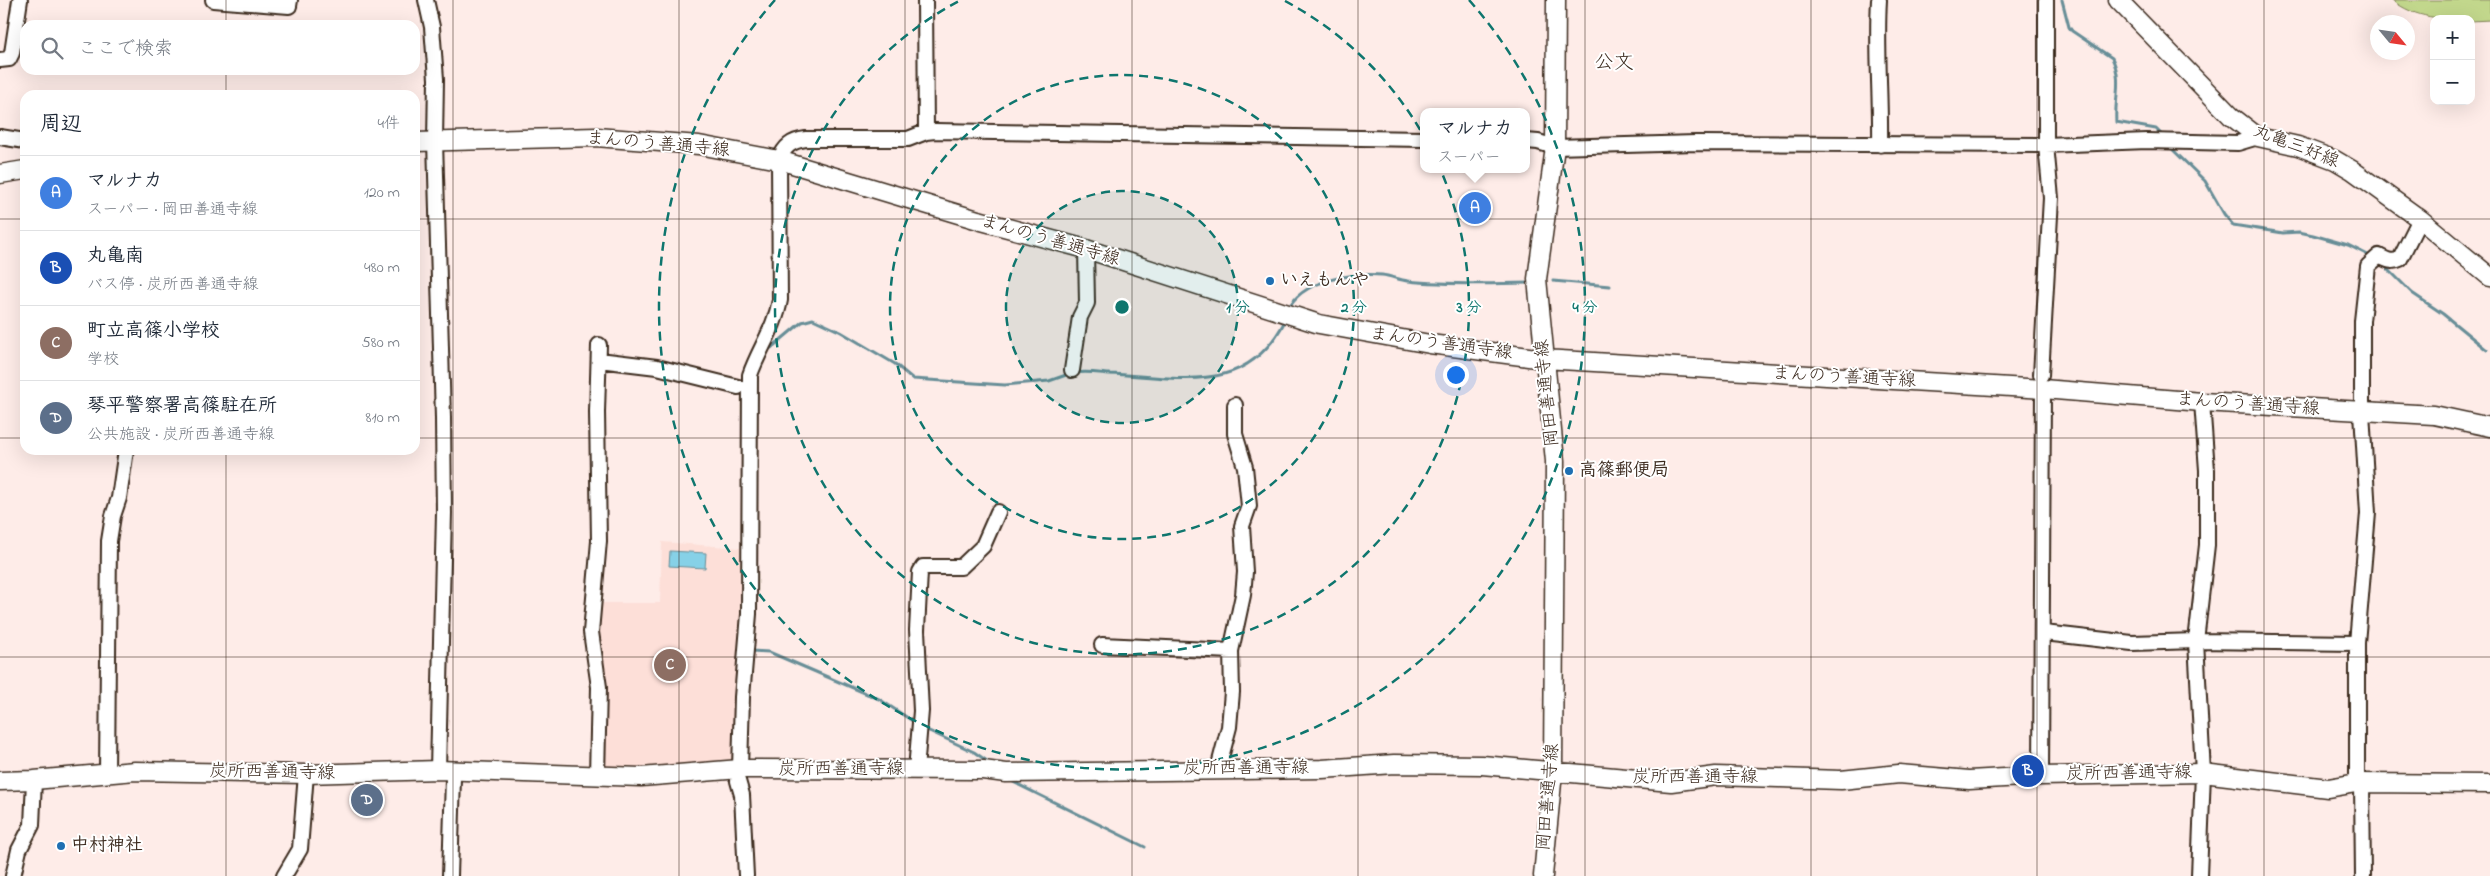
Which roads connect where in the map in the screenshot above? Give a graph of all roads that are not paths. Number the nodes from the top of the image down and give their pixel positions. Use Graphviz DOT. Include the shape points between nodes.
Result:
graph roads {
  1 [pos="20,0"];
  2 [pos="213,0"];
  3 [pos="290,0"];
  4 [pos="426,0"];
  5 [pos="926,0"];
  6 [pos="1556,0"];
  7 [pos="1879,0"];
  8 [pos="2046,0"];
  9 [pos="2118,0"];
  10 [pos="0,60"];
  11 [pos="926,132"];
  12 [pos="2258,137"];
  13 [pos="0,138"];
  14 [pos="1420,139"];
  15 [pos="20,140"];
  16 [pos="435,141"];
  17 [pos="1530,141"];
  18 [pos="420,142"];
  19 [pos="2046,145"];
  20 [pos="1555,146"];
  21 [pos="1880,146"];
  22 [pos="779,160"];
  23 [pos="20,171"];
  24 [pos="0,174"];
  25 [pos="2420,219"];
  26 [pos="1086,249"];
  27 [pos="2490,277"];
  28 [pos="599,345"];
  29 [pos="1544,359"];
  30 [pos="599,360"];
  31 [pos="1072,370"];
  32 [pos="2042,382"];
  33 [pos="738,387"];
  34 [pos="2202,402"];
  35 [pos="1235,405"];
  36 [pos="2362,412"];
  37 [pos="2490,427"];
  38 [pos="125,455"];
  39 [pos="998,512"];
  40 [pos="2044,633"];
  41 [pos="2196,641"];
  42 [pos="2357,643"];
  43 [pos="1102,645"];
  44 [pos="1231,651"];
  45 [pos="916,770"];
  46 [pos="1218,770"];
  47 [pos="1553,772"];
  48 [pos="2203,773"];
  49 [pos="107,774"];
  50 [pos="306,774"];
  51 [pos="446,774"];
  52 [pos="739,775"];
  53 [pos="597,776"];
  54 [pos="2041,776"];
  55 [pos="34,780"];
  56 [pos="0,781"];
  57 [pos="2359,783"];
  58 [pos="2490,784"];
  59 [pos="13,876"];
  60 [pos="284,876"];
  61 [pos="450,876"];
  62 [pos="746,876"];
  63 [pos="1543,876"];
  64 [pos="2199,876"];
  65 [pos="2363,876"];
  1 -- 10 [label="street" via="12,53 9,59"];
  2 -- 3 [label="street" via="289,6"];
  4 -- 16 [label="street" via="432,27 436,79"];
  5 -- 11 [label="street"];
  6 -- 20 [label="main road, 岡田善通寺線"];
  7 -- 21 [label="street"];
  8 -- 19 [label="street"];
  9 -- 12 [label="main road, 丸亀三好線" via="2231,116"];
  11 -- 14 [label="street"];
  11 -- 22 [label="street" via="908,139 796,141 785,147"];
  12 -- 19 [label="street" via="2238,143 2160,141"];
  12 -- 25 [label="main road, 丸亀三好線" via="2298,146 2335,160"];
  13 -- 15 [label="street"];
  16 -- 18 [label="main road, まんのう善通寺線"];
  16 -- 22 [label="main road, まんのう善通寺線" via="596,137 699,145"];
  16 -- 51 [label="street" via="444,513"];
  17 -- 20 [label="street"];
  19 -- 21 [label="street"];
  19 -- 32 [label="street" via="2051,198"];
  20 -- 21 [label="street" via="1696,143"];
  20 -- 29 [label="main road, 岡田善通寺線" via="1537,279"];
  22 -- 26 [label="main road, まんのう善通寺線"];
  22 -- 52 [label="street" via="780,300 777,318 750,375 749,614"];
  23 -- 24 [label="main road"];
  25 -- 27 [label="main road, 丸亀三好線"];
  25 -- 36 [label="street" via="2400,259 2395,262 2379,256 2368,266 2362,321"];
  26 -- 29 [label="main road, まんのう善通寺線" via="1320,324 1430,344"];
  26 -- 31 [label="street" via="1087,303 1080,317"];
  28 -- 30 [label="street"];
  29 -- 32 [label="main road, まんのう善通寺線"];
  29 -- 47 [label="main road, 岡田善通寺線" via="1555,461"];
  30 -- 33 [label="street" via="657,367"];
  30 -- 53 [label="street" via="599,541 591,632 599,688"];
  32 -- 34 [label="main road, まんのう善通寺線"];
  32 -- 40 [label="street"];
  34 -- 36 [label="main road, まんのう善通寺線"];
  34 -- 41 [label="street" via="2208,545"];
  35 -- 44 [label="street" via="1235,434 1245,467 1249,506 1242,526 1243,595"];
  36 -- 37 [label="main road, まんのう善通寺線" via="2434,415"];
  36 -- 42 [label="street" via="2368,513"];
  38 -- 49 [label="street" via="109,541"];
  39 -- 45 [label="street" via="983,546 961,567 924,567 920,572 917,630 921,711"];
  40 -- 41 [label="street" via="2132,643"];
  40 -- 54 [label="street"];
  41 -- 42 [label="street"];
  41 -- 48 [label="street"];
  42 -- 57 [label="street"];
  43 -- 44 [label="street"];
  44 -- 46 [label="street" via="1229,727"];
  45 -- 46 [label="main road, 炭所西善通寺線" via="1006,773"];
  45 -- 52 [label="main road, 炭所西善通寺線"];
  46 -- 47 [label="main road, 炭所西善通寺線" via="1322,769 1394,764 1482,765"];
  47 -- 54 [label="main road, 炭所西善通寺線" via="1671,782 1716,776 1841,780 1899,774 1969,780"];
  47 -- 63 [label="main road, 岡田善通寺線"];
  48 -- 54 [label="main road, 炭所西善通寺線"];
  48 -- 57 [label="main road, 炭所西善通寺線" via="2328,788"];
  48 -- 64 [label="street"];
  49 -- 50 [label="main road, 炭所西善通寺線" via="135,771"];
  49 -- 55 [label="main road, 炭所西善通寺線"];
  50 -- 51 [label="main road, 炭所西善通寺線"];
  50 -- 60 [label="street" via="300,849"];
  51 -- 53 [label="main road, 炭所西善通寺線"];
  51 -- 61 [label="street"];
  52 -- 53 [label="main road, 炭所西善通寺線"];
  52 -- 62 [label="street"];
  55 -- 56 [label="main road, 炭所西善通寺線"];
  55 -- 59 [label="street" via="32,824 19,850"];
  57 -- 58 [label="main road, 炭所西善通寺線"];
  57 -- 65 [label="street"];
}
